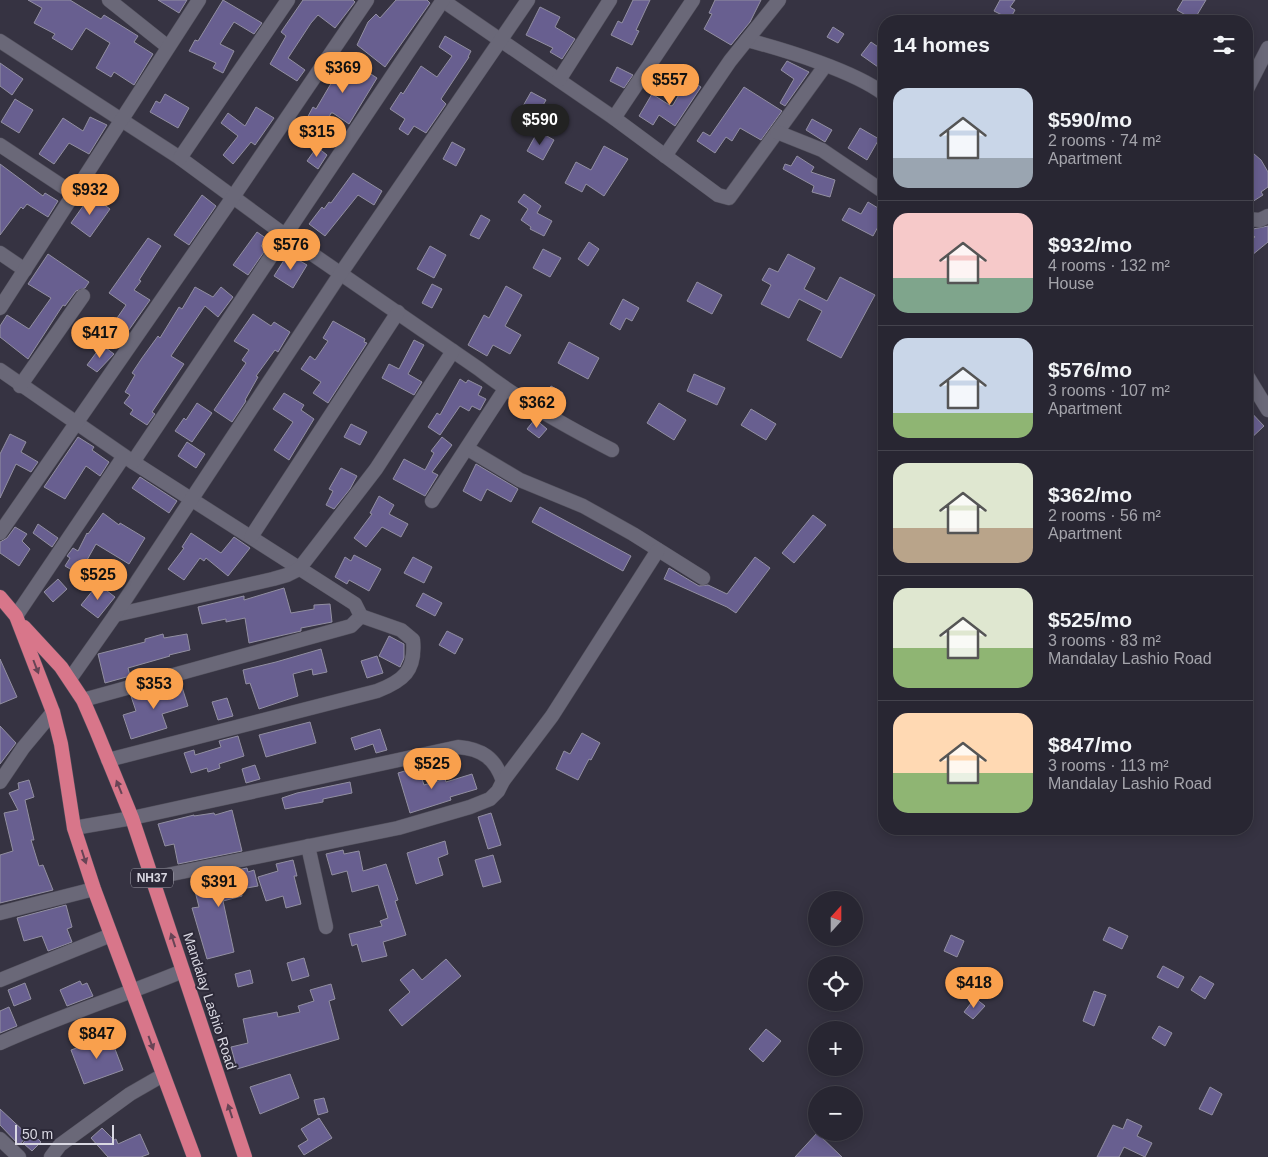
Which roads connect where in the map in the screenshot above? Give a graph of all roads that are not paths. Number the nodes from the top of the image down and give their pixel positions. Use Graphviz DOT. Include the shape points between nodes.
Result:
graph roads {
  1 [pos="109,0"];
  2 [pos="199,0"];
  3 [pos="288,0"];
  4 [pos="367,0"];
  5 [pos="443,0"];
  6 [pos="528,0"];
  7 [pos="610,0"];
  8 [pos="693,0"];
  9 [pos="779,0"];
  10 [pos="502,39"];
  11 [pos="748,40"];
  12 [pos="0,41"];
  13 [pos="168,47"];
  14 [pos="1268,48"];
  15 [pos="825,66"];
  16 [pos="1253,77"];
  17 [pos="559,80"];
  18 [pos="878,91"];
  19 [pos="614,118"];
  20 [pos="122,119"];
  21 [pos="777,132"];
  22 [pos="0,145"];
  23 [pos="665,156"];
  24 [pos="180,158"];
  25 [pos="878,188"];
  26 [pos="74,194"];
  27 [pos="233,197"];
  28 [pos="1268,216"];
  29 [pos="1253,220"];
  30 [pos="286,236"];
  31 [pos="0,253"];
  32 [pos="25,270"];
  33 [pos="341,274"];
  34 [pos="83,296"];
  35 [pos="0,308"];
  36 [pos="398,312"];
  37 [pos="453,351"];
  38 [pos="0,370"];
  39 [pos="1253,385"];
  40 [pos="20,386"];
  41 [pos="505,389"];
  42 [pos="1268,410"];
  43 [pos="76,424"];
  44 [pos="468,449"];
  45 [pos="612,450"];
  46 [pos="129,459"];
  47 [pos="191,499"];
  48 [pos="432,501"];
  49 [pos="0,533"];
  50 [pos="251,537"];
  51 [pos="658,550"];
  52 [pos="298,569"];
  53 [pos="703,578"];
  54 [pos="0,597"];
  55 [pos="115,615"];
  56 [pos="361,616"];
  57 [pos="17,619"];
  58 [pos="70,680"];
  59 [pos="83,700"];
  60 [pos="53,712"];
  61 [pos="108,760"];
  62 [pos="503,781"];
  63 [pos="0,782"];
  64 [pos="132,818"];
  65 [pos="74,828"];
  66 [pos="308,846"];
  67 [pos="152,878"];
  68 [pos="94,889"];
  69 [pos="0,913"];
  70 [pos="326,927"];
  71 [pos="111,935"];
  72 [pos="183,972"];
  73 [pos="0,980"];
  74 [pos="132,992"];
  75 [pos="0,1043"];
  76 [pos="163,1075"];
  77 [pos="0,1139"];
  78 [pos="19,1157"];
  79 [pos="51,1157"];
  80 [pos="194,1157"];
  81 [pos="244,1157"];
  1 -- 13 [label="street"];
  2 -- 13 [label="street"];
  3 -- 24 [label="street"];
  4 -- 27 [label="street"];
  5 -- 10 [label="street"];
  5 -- 30 [label="street"];
  6 -- 10 [label="street"];
  7 -- 17 [label="street"];
  8 -- 19 [label="street"];
  9 -- 11 [label="street"];
  10 -- 17 [label="street"];
  10 -- 33 [label="street"];
  11 -- 15 [label="street"];
  11 -- 23 [label="street"];
  12 -- 20 [label="street"];
  13 -- 20 [label="street"];
  14 -- 16 [label="street"];
  15 -- 18 [label="street"];
  15 -- 21 [label="street"];
  17 -- 19 [label="street"];
  19 -- 23 [label="street"];
  20 -- 24 [label="street"];
  20 -- 26 [label="street"];
  21 -- 23 [label="street" via="729,198 718,195"];
  21 -- 25 [label="street" via="822,150"];
  22 -- 26 [label="street"];
  24 -- 27 [label="street"];
  26 -- 32 [label="street"];
  27 -- 30 [label="street"];
  27 -- 43 [label="street"];
  28 -- 29 [label="street"];
  30 -- 33 [label="street"];
  30 -- 46 [label="street"];
  31 -- 32 [label="street"];
  32 -- 35 [label="street"];
  33 -- 36 [label="street"];
  33 -- 47 [label="street"];
  34 -- 40 [label="street"];
  36 -- 37 [label="street"];
  36 -- 50 [label="street"];
  37 -- 41 [label="street"];
  37 -- 52 [label="street" via="376,469"];
  38 -- 40 [label="street"];
  39 -- 42 [label="street"];
  40 -- 43 [label="street"];
  41 -- 44 [label="street"];
  41 -- 45 [label="street" via="562,425"];
  43 -- 46 [label="street"];
  43 -- 49 [label="street"];
  44 -- 48 [label="street"];
  44 -- 51 [label="street" via="520,480 582,506"];
  46 -- 47 [label="street"];
  46 -- 57 [label="street"];
  47 -- 50 [label="street"];
  47 -- 55 [label="street"];
  50 -- 52 [label="street"];
  51 -- 53 [label="street"];
  51 -- 62 [label="street" via="552,716"];
  52 -- 55 [label="street" via="287,576"];
  52 -- 56 [label="street" via="356,604"];
  54 -- 57 [label="highway, Mandalay Lashio Road / NH37"];
  55 -- 58 [label="street"];
  56 -- 59 [label="street" via="350,626"];
  56 -- 61 [label="street" via="401,630 413,640 414,653 409,668 398,683"];
  57 -- 58 [label="highway, Mandalay Lashio Road / NH37"];
  57 -- 60 [label="highway, Mandalay Lashio Road / NH37, one-way"];
  58 -- 59 [label="highway, Mandalay Lashio Road / NH37"];
  59 -- 61 [label="highway, Mandalay Lashio Road / NH37"];
  60 -- 63 [label="street"];
  60 -- 65 [label="highway, Mandalay Lashio Road / NH37"];
  64 -- 61 [label="highway, Mandalay Lashio Road / NH37, one-way"];
  62 -- 64 [label="street" via="500,770 483,752 458,747"];
  62 -- 66 [label="street" via="490,799 470,807 398,828"];
  64 -- 65 [label="street"];
  64 -- 67 [label="highway, Mandalay Lashio Road / NH37"];
  65 -- 68 [label="highway, Mandalay Lashio Road / NH37, one-way"];
  66 -- 67 [label="street"];
  66 -- 70 [label="street"];
  72 -- 67 [label="highway, Mandalay Lashio Road / NH37, one-way"];
  68 -- 69 [label="street"];
  68 -- 71 [label="highway, Mandalay Lashio Road / NH37"];
  71 -- 73 [label="street"];
  71 -- 74 [label="highway, Mandalay Lashio Road / NH37"];
  72 -- 74 [label="street"];
  81 -- 72 [label="highway, Mandalay Lashio Road / NH37, one-way"];
  74 -- 75 [label="street"];
  74 -- 76 [label="highway, Mandalay Lashio Road / NH37, one-way"];
  76 -- 79 [label="street" via="122,1100 60,1146"];
  76 -- 80 [label="highway, Mandalay Lashio Road / NH37"];
  77 -- 78 [label="street"];
}
